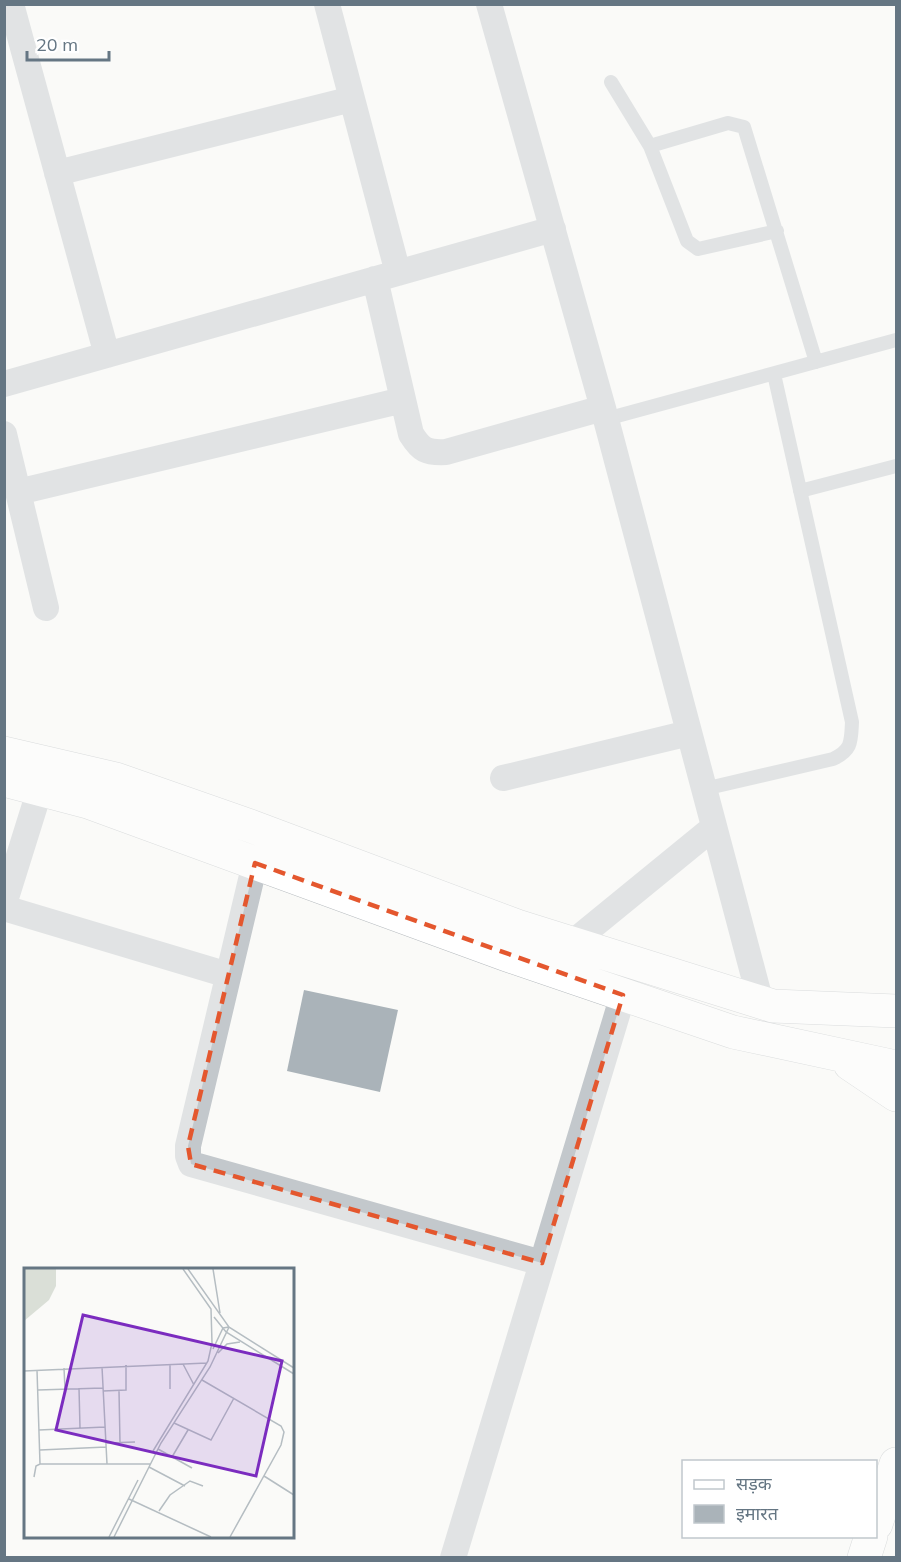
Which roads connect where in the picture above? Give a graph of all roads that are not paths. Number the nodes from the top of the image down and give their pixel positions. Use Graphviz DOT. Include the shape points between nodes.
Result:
graph roads {
  1 [pos="11,4"];
  2 [pos="327,4"];
  3 [pos="489,4"];
  4 [pos="611,82"];
  5 [pos="352,99"];
  6 [pos="651,146"];
  7 [pos="57,173"];
  8 [pos="553,230"];
  9 [pos="777,231"];
  10 [pos="387,276"];
  11 [pos="897,340"];
  12 [pos="107,355"];
  13 [pos="816,362"];
  14 [pos="774,374"];
  15 [pos="4,384"];
  16 [pos="403,400"];
  17 [pos="605,414"];
  18 [pos="4,434"];
  19 [pos="897,466"];
  20 [pos="800,490"];
  21 [pos="18,492"];
  22 [pos="46,608"];
  23 [pos="689,733"];
  24 [pos="4,753"];
  25 [pos="503,778"];
  26 [pos="4,780"];
  27 [pos="40,789"];
  28 [pos="704,789"];
  29 [pos="714,827"];
  30 [pos="255,863"];
  31 [pos="4,906"];
  32 [pos="572,943"];
  33 [pos="228,975"];
  34 [pos="624,995"];
  35 [pos="767,1004"];
  36 [pos="897,1011"];
  37 [pos="897,1033"];
  38 [pos="832,1053"];
  39 [pos="897,1067"];
  40 [pos="897,1095"];
  41 [pos="542,1263"];
  42 [pos="897,1464"];
  43 [pos="877,1521"];
  44 [pos="870,1538"];
  45 [pos="453,1557"];
  46 [pos="864,1557"];
  1 -- 7 [label="street"];
  2 -- 5 [label="street"];
  3 -- 8 [label="street"];
  4 -- 6 [label="lane"];
  5 -- 7 [label="street"];
  5 -- 10 [label="street"];
  6 -- 9 [label="lane" via="692,246 698,249"];
  6 -- 9 [label="lane" via="728,123 744,127"];
  7 -- 12 [label="street"];
  8 -- 10 [label="street"];
  8 -- 17 [label="street"];
  9 -- 13 [label="lane"];
  10 -- 12 [label="street"];
  10 -- 16 [label="street"];
  11 -- 13 [label="lane"];
  12 -- 15 [label="street"];
  13 -- 14 [label="lane"];
  14 -- 17 [label="lane"];
  14 -- 20 [label="lane"];
  16 -- 17 [label="street" via="411,434 419,447 432,453"];
  16 -- 21 [label="street"];
  17 -- 23 [label="street"];
  18 -- 21 [label="street"];
  19 -- 20 [label="lane"];
  20 -- 28 [label="lane" via="852,722 851,742 844,754 833,759"];
  21 -- 22 [label="street"];
  23 -- 25 [label="street"];
  23 -- 28 [label="street"];
  24 -- 32 [label="main road" via="116,778"];
  26 -- 27 [label="main road"];
  27 -- 30 [label="main road" via="88,802"];
  27 -- 31 [label="street"];
  28 -- 29 [label="street"];
  29 -- 32 [label="street"];
  29 -- 35 [label="street"];
  30 -- 33 [label="street"];
  30 -- 34 [label="main road"];
  31 -- 33 [label="street"];
  32 -- 35 [label="main road"];
  33 -- 41 [label="street" via="188,1146 191,1164"];
  34 -- 38 [label="main road" via="733,1032"];
  34 -- 41 [label="street"];
  35 -- 36 [label="main road"];
  35 -- 37 [label="main road"];
  38 -- 39 [label="main road"];
  38 -- 40 [label="main road"];
  41 -- 45 [label="street"];
  42 -- 43 [label="main road"];
  44 -- 46 [label="main road"];
}
